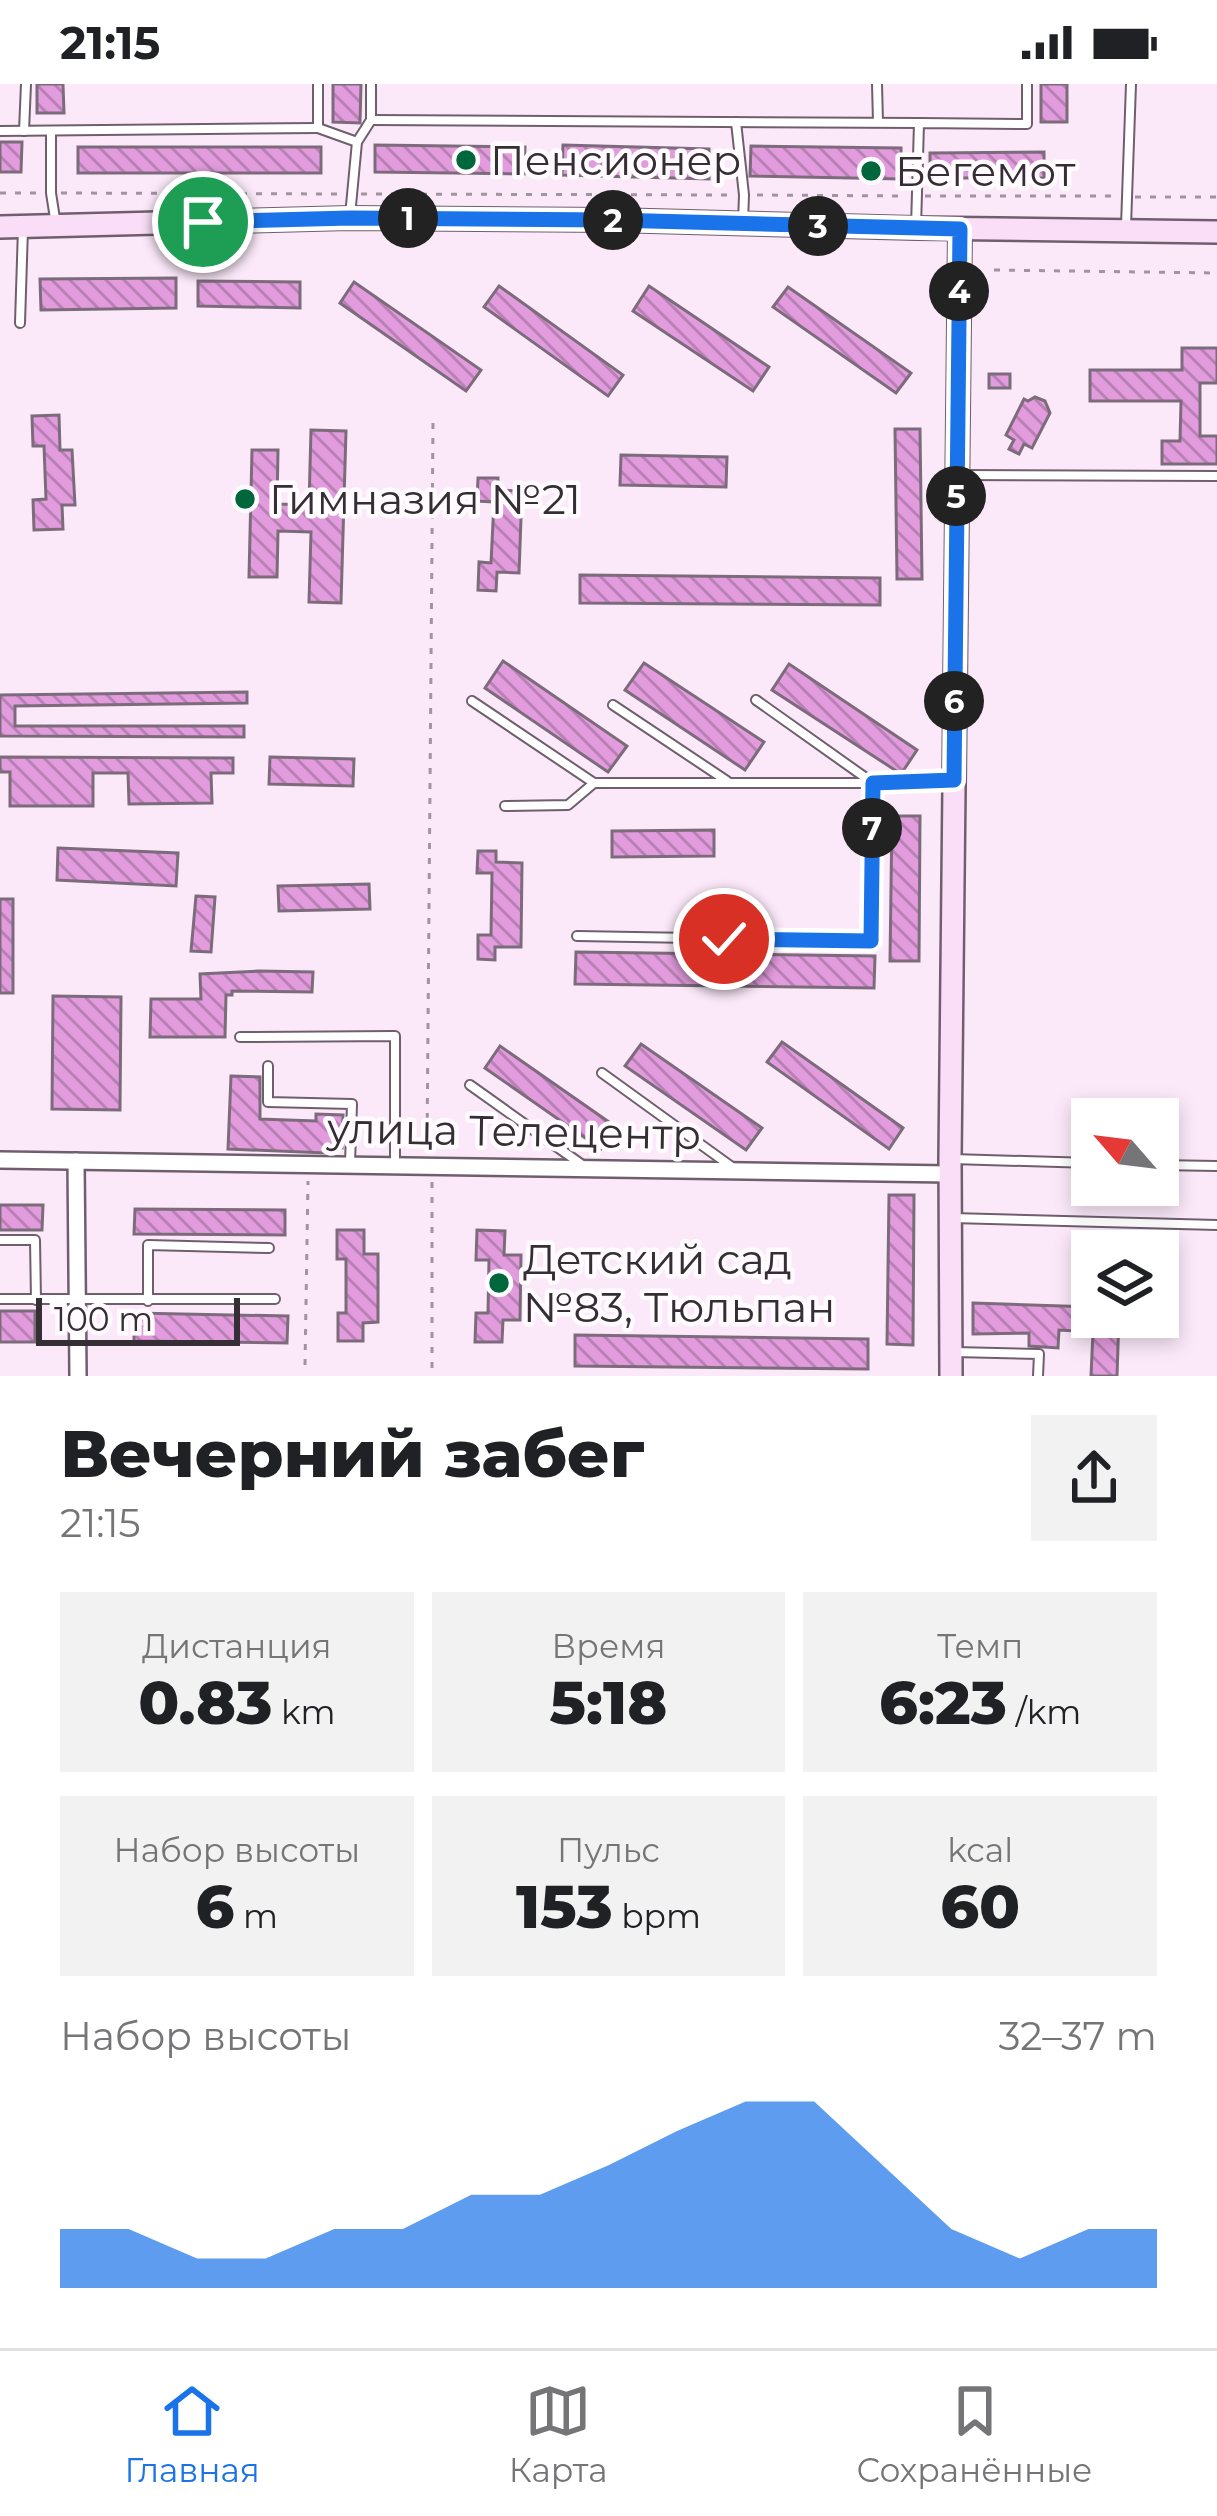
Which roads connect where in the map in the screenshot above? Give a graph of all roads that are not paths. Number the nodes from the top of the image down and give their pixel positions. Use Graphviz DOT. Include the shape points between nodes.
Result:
graph roads {
  1 [pos="26,84"];
  2 [pos="319,84"];
  3 [pos="371,84"];
  4 [pos="878,84"];
  5 [pos="1027,84"];
  6 [pos="1131,84"];
  7 [pos="371,120"];
  8 [pos="736,122"];
  9 [pos="878,122"];
  10 [pos="919,123"];
  11 [pos="318,128"];
  12 [pos="0,130"];
  13 [pos="24,131"];
  14 [pos="51,131"];
  15 [pos="357,142"];
  16 [pos="350,218"];
  17 [pos="743,224"];
  18 [pos="56,226"];
  19 [pos="11,227"];
  20 [pos="916,229"];
  21 [pos="960,229"];
  22 [pos="1126,231"];
  23 [pos="1217,232"];
  24 [pos="20,323"];
  25 [pos="956,475"];
  26 [pos="1217,476"];
  27 [pos="472,700"];
  28 [pos="756,700"];
  29 [pos="614,705"];
  30 [pos="954,780"];
  31 [pos="594,783"];
  32 [pos="729,783"];
  33 [pos="873,783"];
  34 [pos="505,806"];
  35 [pos="577,936"];
  36 [pos="240,1037"];
  37 [pos="268,1066"];
  38 [pos="602,1073"];
  39 [pos="470,1085"];
  40 [pos="0,1160"];
  41 [pos="76,1161"];
  42 [pos="1071,1163"];
  43 [pos="350,1165"];
  44 [pos="1179,1165"];
  45 [pos="395,1166"];
  46 [pos="950,1166"];
  47 [pos="1217,1166"];
  48 [pos="586,1169"];
  49 [pos="738,1171"];
  50 [pos="950,1218"];
  51 [pos="1217,1225"];
  52 [pos="0,1240"];
  53 [pos="269,1248"];
  54 [pos="0,1299"];
  55 [pos="275,1299"];
  56 [pos="35,1300"];
  57 [pos="77,1301"];
  58 [pos="148,1301"];
  59 [pos="950,1352"];
  60 [pos="78,1376"];
  61 [pos="951,1376"];
  62 [pos="1038,1376"];
  1 -- 13 [label="lane"];
  2 -- 11 [label="lane"];
  3 -- 7 [label="lane"];
  4 -- 9 [label="lane"];
  5 -- 10 [label="lane" via="1027,124"];
  6 -- 22 [label="lane"];
  7 -- 8 [label="lane"];
  7 -- 15 [label="lane"];
  8 -- 9 [label="lane"];
  8 -- 17 [label="lane"];
  9 -- 10 [label="lane"];
  10 -- 20 [label="lane"];
  11 -- 14 [label="lane"];
  11 -- 15 [label="lane"];
  12 -- 13 [label="lane"];
  13 -- 14 [label="lane"];
  14 -- 18 [label="lane"];
  15 -- 16 [label="lane"];
  16 -- 17 [label="main road"];
  16 -- 18 [label="main road"];
  17 -- 20 [label="main road"];
  18 -- 19 [label="main road"];
  19 -- 24 [label="lane"];
  20 -- 21 [label="main road"];
  21 -- 22 [label="main road"];
  21 -- 25 [label="main road"];
  22 -- 23 [label="main road"];
  25 -- 26 [label="lane"];
  25 -- 30 [label="main road"];
  27 -- 31 [label="lane"];
  28 -- 33 [label="lane"];
  29 -- 32 [label="lane"];
  30 -- 33 [label="lane"];
  30 -- 46 [label="main road"];
  31 -- 32 [label="lane"];
  31 -- 34 [label="lane" via="568,805"];
  32 -- 33 [label="lane"];
  33 -- 35 [label="lane" via="871,941"];
  36 -- 45 [label="lane" via="395,1036"];
  37 -- 43 [label="lane" via="268,1102 352,1104"];
  38 -- 49 [label="lane"];
  39 -- 48 [label="lane"];
  40 -- 41 [label="street, улица Телецентр"];
  41 -- 43 [label="street, улица Телецентр"];
  41 -- 57 [label="street"];
  42 -- 46 [label="lane"];
  43 -- 45 [label="street, улица Телецентр"];
  44 -- 47 [label="lane"];
  45 -- 48 [label="street, улица Телецентр"];
  46 -- 49 [label="street, улица Телецентр"];
  46 -- 50 [label="main road"];
  48 -- 49 [label="street, улица Телецентр"];
  50 -- 51 [label="lane"];
  50 -- 59 [label="main road"];
  52 -- 56 [label="lane" via="34,1240"];
  53 -- 58 [label="lane" via="148,1245"];
  54 -- 56 [label="lane"];
  55 -- 58 [label="lane"];
  56 -- 57 [label="lane"];
  57 -- 58 [label="lane"];
  57 -- 60 [label="street"];
  59 -- 61 [label="main road"];
  59 -- 62 [label="lane" via="1039,1354"];
}
